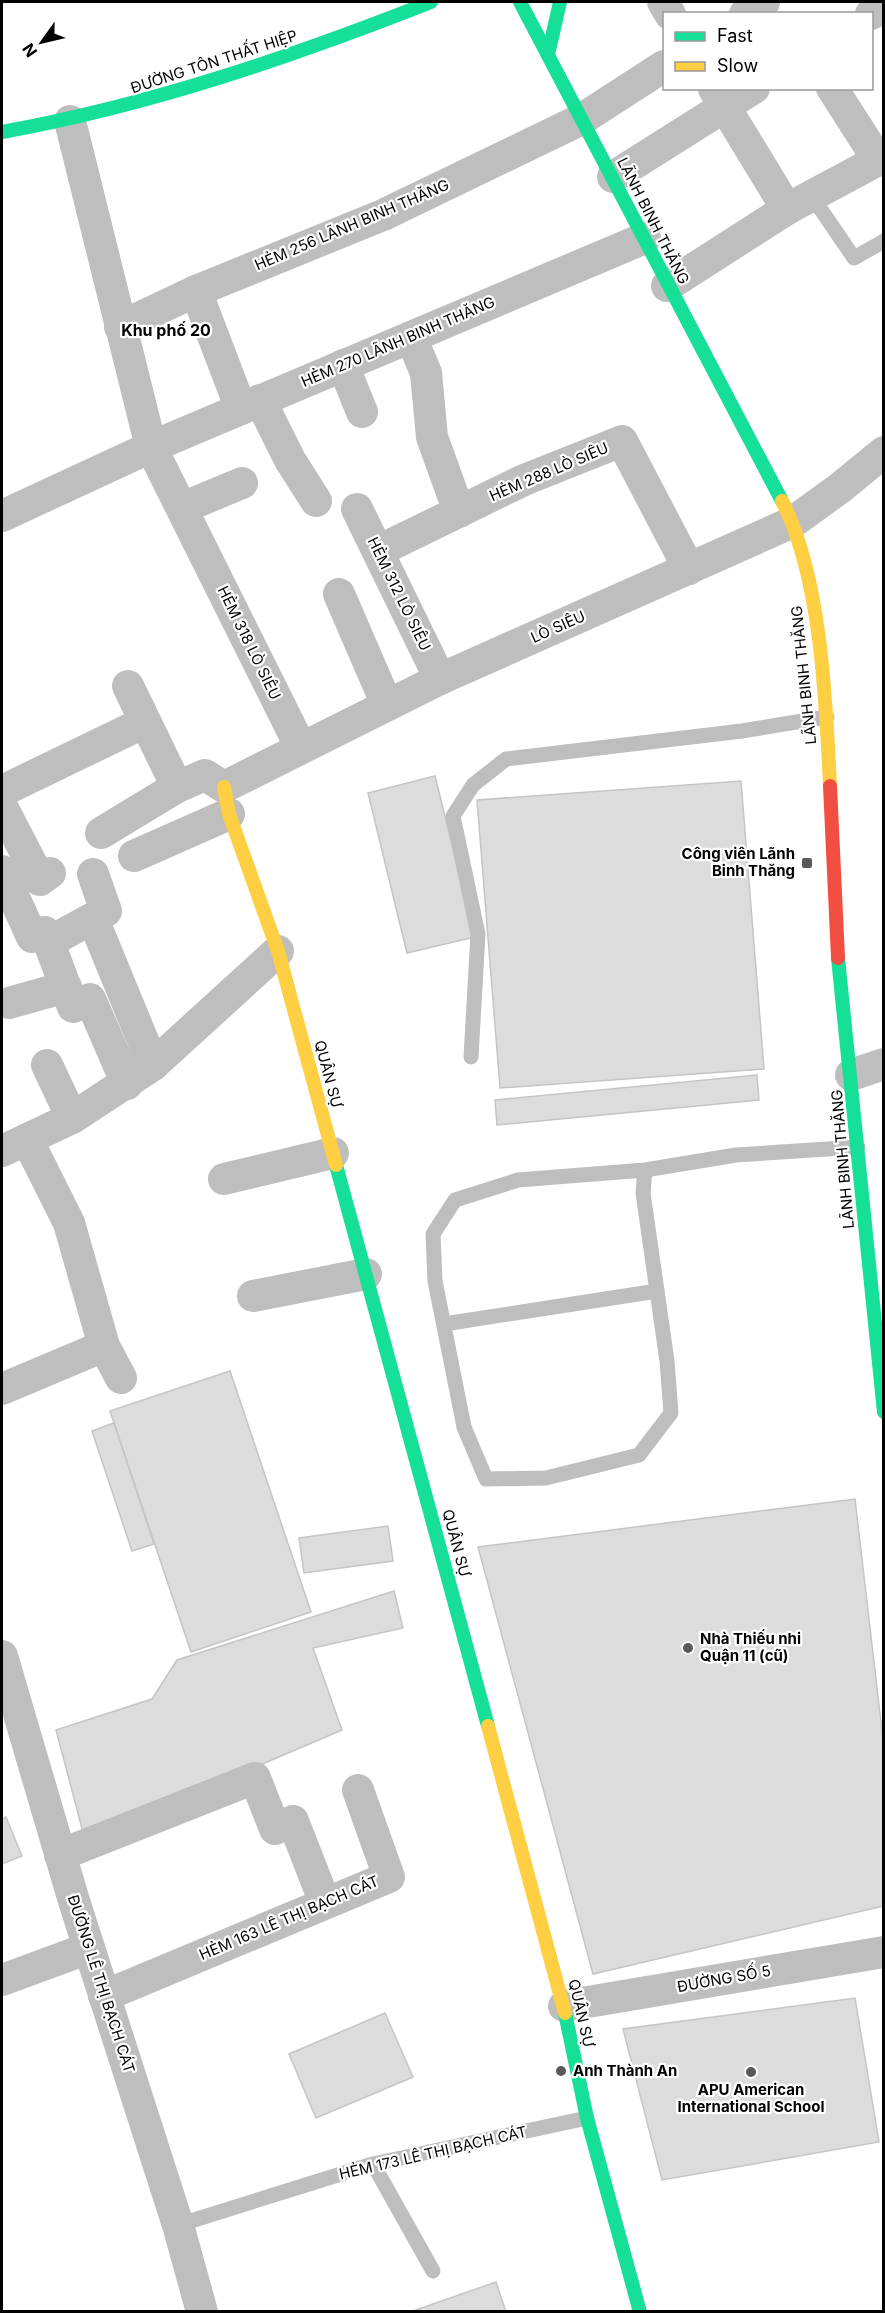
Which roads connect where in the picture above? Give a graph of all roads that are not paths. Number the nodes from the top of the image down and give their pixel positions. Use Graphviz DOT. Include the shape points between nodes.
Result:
graph roads {
  1 [pos="430,2"];
  2 [pos="520,2"];
  3 [pos="560,2"];
  4 [pos="764,2"];
  5 [pos="748,12"];
  6 [pos="548,55"];
  7 [pos="663,67"];
  8 [pos="747,90"];
  9 [pos="833,90"];
  10 [pos="719,98"];
  11 [pos="582,120"];
  12 [pos="70,121"];
  13 [pos="2,132"];
  14 [pos="881,159"];
  15 [pos="613,177"];
  16 [pos="800,203"];
  17 [pos="645,238"];
  18 [pos="884,241"];
  19 [pos="667,286"];
  20 [pos="196,291"];
  21 [pos="120,327"];
  22 [pos="411,337"];
  23 [pos="343,365"];
  24 [pos="251,405"];
  25 [pos="362,412"];
  26 [pos="151,447"];
  27 [pos="884,452"];
  28 [pos="242,483"];
  29 [pos="316,501"];
  30 [pos="182,508"];
  31 [pos="357,509"];
  32 [pos="459,512"];
  33 [pos="2,516"];
  34 [pos="793,522"];
  35 [pos="378,551"];
  36 [pos="689,569"];
  37 [pos="339,594"];
  38 [pos="440,679"];
  39 [pos="128,686"];
  40 [pos="387,705"];
  41 [pos="827,717"];
  42 [pos="145,722"];
  43 [pos="301,748"];
  44 [pos="177,787"];
  45 [pos="2,791"];
  46 [pos="226,801"];
  47 [pos="2,807"];
  48 [pos="101,833"];
  49 [pos="11,851"];
  50 [pos="134,856"];
  51 [pos="2,871"];
  52 [pos="50,873"];
  53 [pos="93,874"];
  54 [pos="93,920"];
  55 [pos="49,942"];
  56 [pos="278,951"];
  57 [pos="66,987"];
  58 [pos="9,1004"];
  59 [pos="471,1057"];
  60 [pos="884,1064"];
  61 [pos="47,1065"];
  62 [pos="153,1065"];
  63 [pos="851,1075"];
  64 [pos="127,1084"];
  65 [pos="72,1118"];
  66 [pos="14,1145"];
  67 [pos="858,1148"];
  68 [pos="333,1153"];
  69 [pos="645,1170"];
  70 [pos="224,1179"];
  71 [pos="366,1274"];
  72 [pos="657,1291"];
  73 [pos="253,1296"];
  74 [pos="444,1324"];
  75 [pos="104,1346"];
  76 [pos="121,1378"];
  77 [pos="2,1389"];
  78 [pos="884,1412"];
  79 [pos="2,1656"];
  80 [pos="358,1790"];
  81 [pos="60,1855"];
  82 [pos="326,1903"];
  83 [pos="89,1948"];
  84 [pos="884,1952"];
  85 [pos="2,1980"];
  86 [pos="104,1995"];
  87 [pos="564,2006"];
  88 [pos="586,2118"];
  89 [pos="373,2164"];
  90 [pos="178,2225"];
  91 [pos="433,2271"];
  92 [pos="202,2312"];
  93 [pos="640,2312"];
  1 -- 12 [label="street, ĐƯỜNG TÔN THẤT HIỆP" via="264,67"];
  2 -- 6 [label="street, LÃNH BINH THĂNG"];
  3 -- 6 [label="street"];
  4 -- 5 [label="street"];
  6 -- 11 [label="street, LÃNH BINH THĂNG"];
  7 -- 11 [label="street, HẺM 256 LÃNH BINH THĂNG"];
  8 -- 10 [label="street"];
  9 -- 14 [label="street"];
  10 -- 15 [label="street"];
  10 -- 16 [label="street"];
  11 -- 15 [label="street, LÃNH BINH THĂNG"];
  11 -- 20 [label="street, HẺM 256 LÃNH BINH THĂNG" via="383,216"];
  12 -- 13 [label="street, ĐƯỜNG TÔN THẤT HIỆP"];
  12 -- 21 [label="street, HẺM 318 LÒ SIÊU"];
  14 -- 16 [label="street"];
  15 -- 17 [label="street, LÃNH BINH THĂNG"];
  16 -- 18 [label="lane" via="854,258"];
  16 -- 19 [label="street"];
  17 -- 19 [label="street, LÃNH BINH THĂNG"];
  17 -- 22 [label="street, HẺM 270 LÃNH BINH THĂNG"];
  19 -- 34 [label="street, LÃNH BINH THĂNG"];
  20 -- 21 [label="street, HẺM 256 LÃNH BINH THĂNG"];
  20 -- 24 [label="street"];
  21 -- 26 [label="street, HẺM 318 LÒ SIÊU"];
  22 -- 23 [label="street, HẺM 270 LÃNH BINH THĂNG"];
  22 -- 32 [label="street" via="426,373 432,437"];
  23 -- 24 [label="street, HẺM 270 LÃNH BINH THĂNG"];
  23 -- 25 [label="street"];
  24 -- 26 [label="street, HẺM 270 LÃNH BINH THĂNG"];
  24 -- 29 [label="street"];
  26 -- 30 [label="street, HẺM 318 LÒ SIÊU"];
  26 -- 33 [label="street, HẺM 270 LÃNH BINH THĂNG"];
  27 -- 34 [label="street, LÒ SIÊU"];
  28 -- 30 [label="street"];
  30 -- 43 [label="street, HẺM 318 LÒ SIÊU"];
  31 -- 35 [label="street, HẺM 312 LÒ SIÊU"];
  32 -- 35 [label="street, HẺM 288 LÒ SIÊU"];
  32 -- 36 [label="street, HẺM 288 LÒ SIÊU" via="524,480 622,441"];
  34 -- 36 [label="street, LÒ SIÊU"];
  34 -- 41 [label="street, LÃNH BINH THĂNG" via="810,583"];
  35 -- 38 [label="street, HẺM 312 LÒ SIÊU"];
  36 -- 38 [label="street, LÒ SIÊU"];
  37 -- 40 [label="street"];
  38 -- 40 [label="street, LÒ SIÊU"];
  39 -- 42 [label="street"];
  40 -- 43 [label="street, LÒ SIÊU"];
  41 -- 59 [label="lane" via="506,759 473,785 453,816 478,934"];
  41 -- 63 [label="street, LÃNH BINH THĂNG" via="838,957"];
  42 -- 44 [label="street"];
  42 -- 45 [label="street"];
  43 -- 46 [label="street, LÒ SIÊU"];
  44 -- 46 [label="street" via="205,775"];
  44 -- 48 [label="street"];
  46 -- 50 [label="street, LÒ SIÊU"];
  46 -- 56 [label="street, QUÂN SỰ"];
  47 -- 49 [label="street"];
  49 -- 52 [label="street" via="40,880"];
  51 -- 55 [label="street" via="32,938 45,932"];
  53 -- 54 [label="street" via="106,911"];
  54 -- 55 [label="street"];
  54 -- 62 [label="street"];
  55 -- 57 [label="street"];
  56 -- 62 [label="street"];
  56 -- 68 [label="street, QUÂN SỰ"];
  57 -- 58 [label="street"];
  57 -- 64 [label="street" via="73,1007 90,999"];
  60 -- 63 [label="street"];
  61 -- 65 [label="street"];
  62 -- 64 [label="street"];
  63 -- 67 [label="street, LÃNH BINH THĂNG"];
  64 -- 65 [label="street"];
  65 -- 66 [label="street"];
  66 -- 75 [label="street" via="69,1223"];
  67 -- 69 [label="lane" via="736,1155"];
  67 -- 78 [label="street, LÃNH BINH THĂNG"];
  68 -- 70 [label="street"];
  68 -- 71 [label="street, QUÂN SỰ"];
  69 -- 72 [label="lane" via="643,1193"];
  69 -- 74 [label="lane" via="518,1180 455,1200 433,1234 435,1281"];
  71 -- 73 [label="street"];
  71 -- 87 [label="street, QUÂN SỰ"];
  72 -- 74 [label="lane"];
  72 -- 74 [label="lane" via="668,1361 670,1413 639,1455 546,1478 486,1479 464,1427"];
  75 -- 76 [label="street"];
  75 -- 77 [label="street"];
  79 -- 81 [label="street, ĐƯỜNG LÊ THỊ BẠCH CÁT"];
  80 -- 82 [label="street, HẺM 163 LÊ THỊ BẠCH CÁT" via="389,1877"];
  81 -- 82 [label="street" via="255,1778 275,1829 293,1821"];
  81 -- 83 [label="street, ĐƯỜNG LÊ THỊ BẠCH CÁT"];
  82 -- 86 [label="street, HẺM 163 LÊ THỊ BẠCH CÁT"];
  83 -- 85 [label="street"];
  83 -- 86 [label="street, ĐƯỜNG LÊ THỊ BẠCH CÁT"];
  84 -- 87 [label="street, ĐƯỜNG SỐ 5"];
  86 -- 90 [label="street, ĐƯỜNG LÊ THỊ BẠCH CÁT"];
  87 -- 88 [label="street, QUÂN SỰ"];
  88 -- 89 [label="lane, HẺM 173 LÊ THỊ BẠCH CÁT"];
  88 -- 93 [label="street, QUÂN SỰ"];
  89 -- 90 [label="lane, HẺM 173 LÊ THỊ BẠCH CÁT"];
  89 -- 91 [label="lane"];
  90 -- 92 [label="street, ĐƯỜNG LÊ THỊ BẠCH CÁT"];
}
